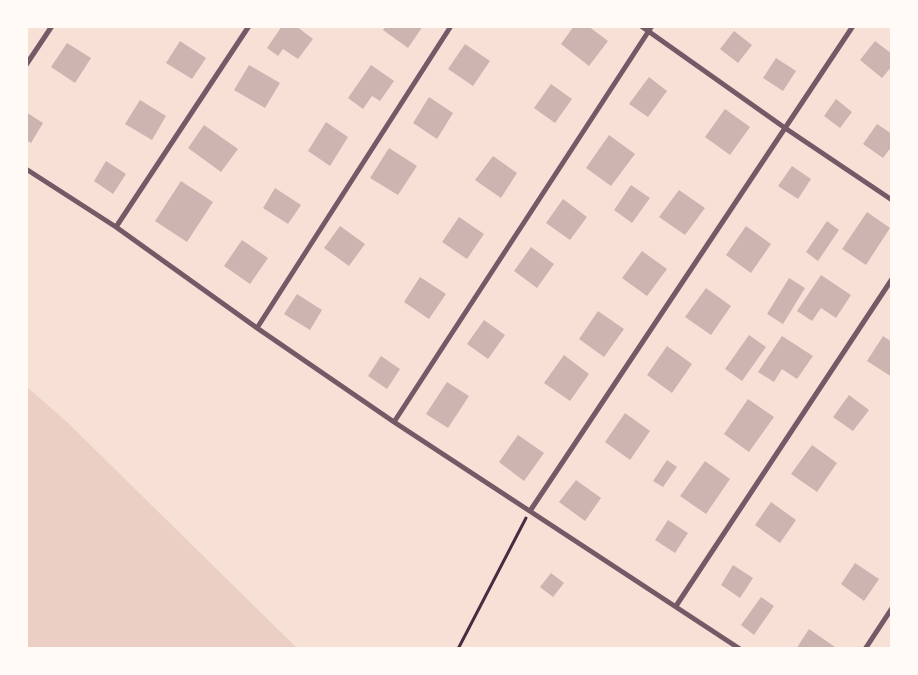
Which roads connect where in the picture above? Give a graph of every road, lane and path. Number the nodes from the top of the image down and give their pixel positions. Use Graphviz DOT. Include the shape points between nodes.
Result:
graph roads {
  1 [pos="52,26"];
  2 [pos="249,26"];
  3 [pos="451,26"];
  4 [pos="640,26"];
  5 [pos="853,26"];
  6 [pos="650,29"];
  7 [pos="26,65"];
  8 [pos="785,128"];
  9 [pos="26,169"];
  10 [pos="892,200"];
  11 [pos="116,227"];
  12 [pos="892,279"];
  13 [pos="257,328"];
  14 [pos="394,422"];
  15 [pos="530,511"];
  16 [pos="676,606"];
  17 [pos="892,608"];
  18 [pos="458,649"];
  19 [pos="740,649"];
  20 [pos="865,649"];
  1 -- 7 [label="street"];
  2 -- 11 [label="street"];
  3 -- 13 [label="street"];
  4 -- 6 [label="street"];
  5 -- 8 [label="street"];
  6 -- 8 [label="street"];
  6 -- 14 [label="street"];
  8 -- 10 [label="street"];
  8 -- 15 [label="street"];
  9 -- 11 [label="street"];
  11 -- 13 [label="street"];
  12 -- 16 [label="street"];
  13 -- 14 [label="street"];
  14 -- 15 [label="street"];
  15 -- 16 [label="street"];
  15 -- 18 [label="path"];
  16 -- 19 [label="street"];
  17 -- 20 [label="street"];
}
